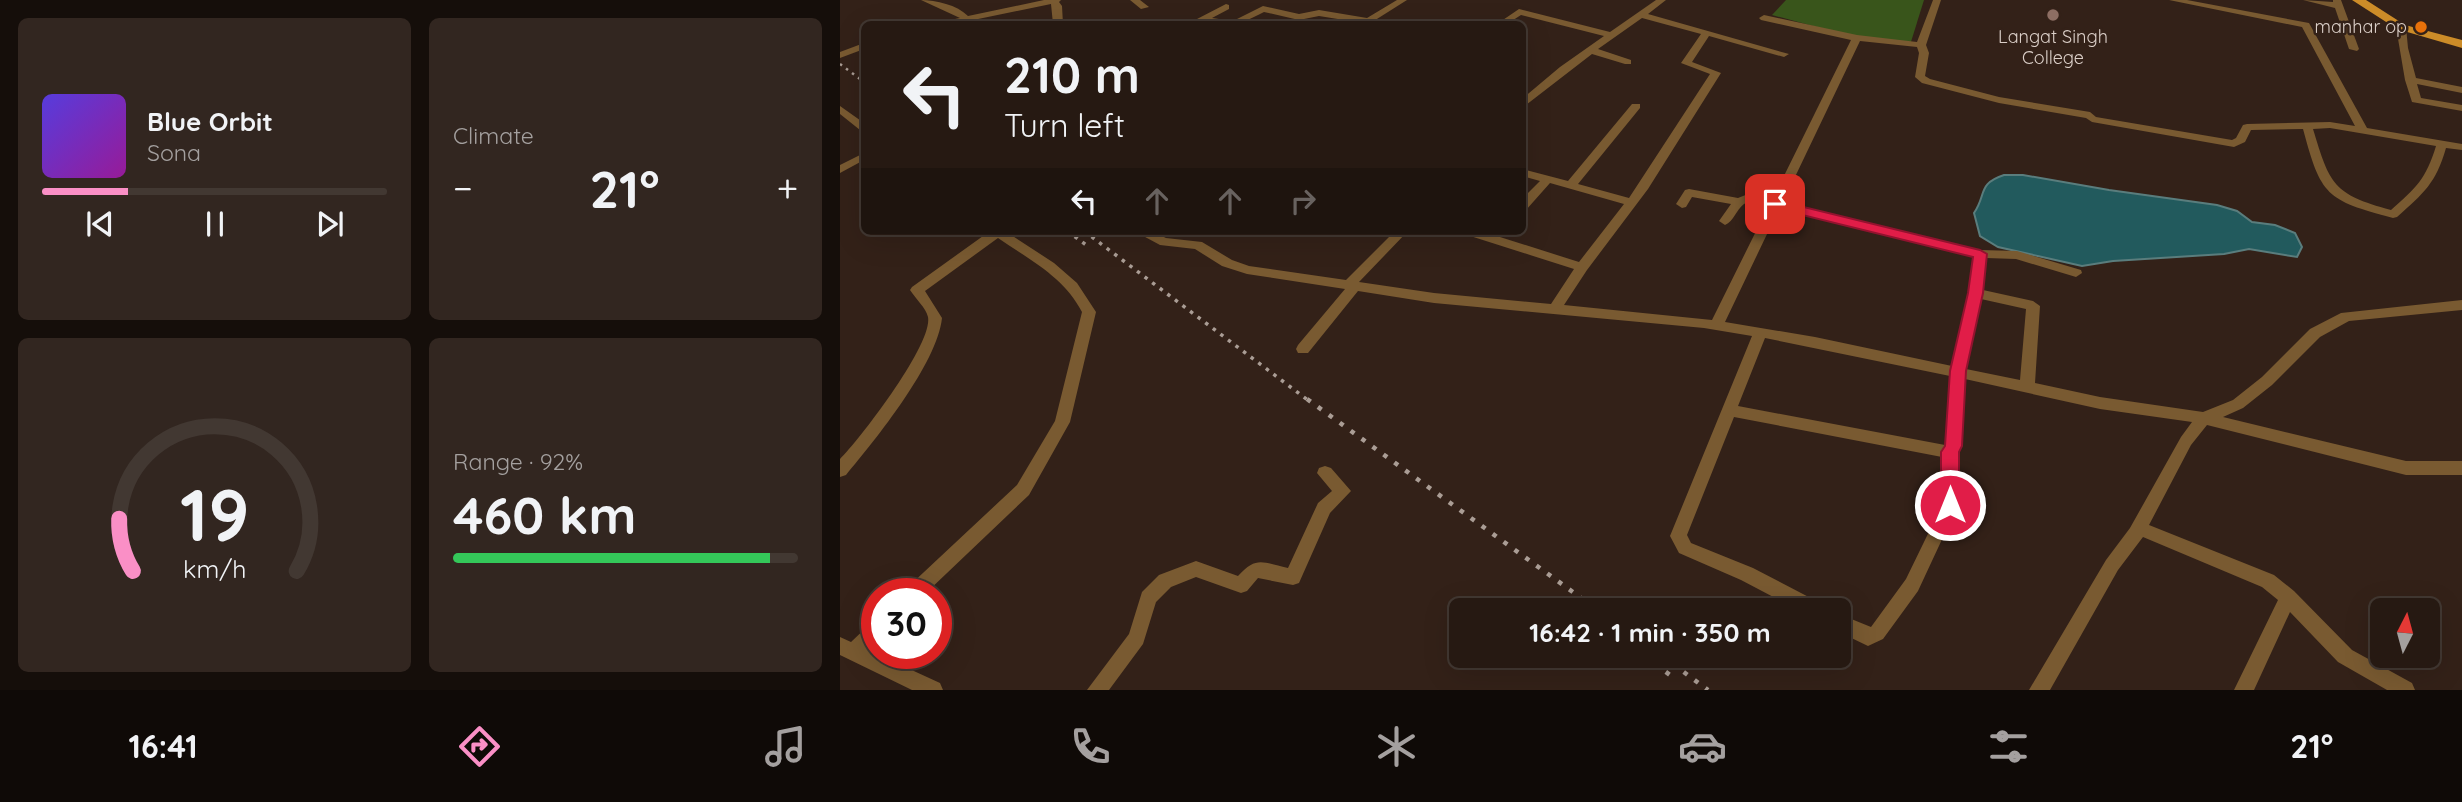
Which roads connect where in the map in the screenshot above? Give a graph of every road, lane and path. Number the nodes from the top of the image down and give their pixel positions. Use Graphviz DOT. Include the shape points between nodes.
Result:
graph roads {
  1 [pos="925,0"];
  2 [pos="1055,0"];
  3 [pos="1133,0"];
  4 [pos="1403,0"];
  5 [pos="1662,0"];
  6 [pos="1937,0"];
  7 [pos="2173,0"];
  8 [pos="2307,0"];
  9 [pos="2358,0"];
  10 [pos="2338,3"];
  11 [pos="1144,7"];
  12 [pos="1226,7"];
  13 [pos="1642,15"];
  14 [pos="1764,18"];
  15 [pos="966,19"];
  16 [pos="957,21"];
  17 [pos="1058,21"];
  18 [pos="1215,21"];
  19 [pos="1240,21"];
  20 [pos="1357,21"];
  21 [pos="1369,21"];
  22 [pos="1506,21"];
  23 [pos="2401,27"];
  24 [pos="1706,33"];
  25 [pos="1611,35"];
  26 [pos="1857,38"];
  27 [pos="2462,44"];
  28 [pos="1921,45"];
  29 [pos="861,47"];
  30 [pos="2354,49"];
  31 [pos="1590,50"];
  32 [pos="1784,54"];
  33 [pos="840,55"];
  34 [pos="1628,62"];
  35 [pos="2410,80"];
  36 [pos="2462,90"];
  37 [pos="1526,101"];
  38 [pos="1636,106"];
  39 [pos="2462,107"];
  40 [pos="840,109"];
  41 [pos="2307,125"];
  42 [pos="861,126"];
  43 [pos="2363,130"];
  44 [pos="2442,144"];
  45 [pos="2462,147"];
  46 [pos="861,158"];
  47 [pos="840,170"];
  48 [pos="1526,173"];
  49 [pos="1548,179"];
  50 [pos="1571,185"];
  51 [pos="1777,199"];
  52 [pos="1526,202"];
  53 [pos="1632,202"];
  54 [pos="1739,202"];
  55 [pos="1682,204"];
  56 [pos="1725,221"];
  57 [pos="993,235"];
  58 [pos="1002,235"];
  59 [pos="1149,235"];
  60 [pos="1398,235"];
  61 [pos="1497,235"];
  62 [pos="1980,254"];
  63 [pos="1582,267"];
  64 [pos="2076,273"];
  65 [pos="1352,286"];
  66 [pos="1976,293"];
  67 [pos="2462,305"];
  68 [pos="1554,310"];
  69 [pos="1716,326"];
  70 [pos="1760,333"];
  71 [pos="1303,349"];
  72 [pos="1958,371"];
  73 [pos="2027,388"];
  74 [pos="1730,410"];
  75 [pos="2204,418"];
  76 [pos="1950,452"];
  77 [pos="2462,468"];
  78 [pos="840,470"];
  79 [pos="1325,473"];
  80 [pos="2138,528"];
  81 [pos="930,578"];
  82 [pos="2288,597"];
  83 [pos="1793,598"];
  84 [pos="1851,628"];
  85 [pos="847,648"];
  86 [pos="933,690"];
  87 [pos="1097,690"];
  88 [pos="2039,690"];
  89 [pos="2244,690"];
  90 [pos="2405,690"];
  1 -- 15 [label="street"];
  2 -- 15 [label="street"];
  2 -- 17 [label="street"];
  3 -- 11 [label="street"];
  4 -- 21 [label="street"];
  5 -- 13 [label="street"];
  6 -- 28 [label="street"];
  7 -- 43 [label="street" via="2306,25"];
  8 -- 10 [label="street"];
  9 -- 23 [label="main road"];
  10 -- 30 [label="street"];
  12 -- 18 [label="street" via="1202,19"];
  13 -- 24 [label="street"];
  13 -- 25 [label="street"];
  14 -- 26 [label="street"];
  15 -- 16 [label="street"];
  19 -- 20 [label="street" via="1263,9"];
  22 -- 25 [label="street" via="1518,12"];
  23 -- 27 [label="main road"];
  23 -- 35 [label="street"];
  24 -- 32 [label="street"];
  24 -- 53 [label="street" via="1686,63 1716,73"];
  25 -- 31 [label="street"];
  26 -- 28 [label="street"];
  26 -- 51 [label="street"];
  28 -- 41 [label="street" via="1920,77 1926,81 2119,125 2234,144 2247,127"];
  29 -- 33 [label="street"];
  31 -- 34 [label="street"];
  31 -- 37 [label="street"];
  35 -- 36 [label="street"];
  35 -- 39 [label="street" via="2417,100"];
  38 -- 50 [label="street"];
  40 -- 42 [label="street"];
  41 -- 43 [label="street"];
  41 -- 44 [label="street" via="2335,192 2393,214 2423,188"];
  43 -- 44 [label="street"];
  44 -- 45 [label="street"];
  46 -- 47 [label="street"];
  48 -- 49 [label="street"];
  49 -- 50 [label="street"];
  49 -- 52 [label="street"];
  50 -- 53 [label="street"];
  51 -- 54 [label="street"];
  51 -- 62 [label="street"];
  51 -- 69 [label="street"];
  53 -- 63 [label="street"];
  54 -- 55 [label="street" via="1689,193"];
  54 -- 56 [label="street"];
  57 -- 78 [label="street" via="917,290 935,317 935,327 889,408"];
  58 -- 81 [label="street" via="1066,278 1082,295 1089,312 1062,422 1023,490"];
  59 -- 65 [label="street" via="1164,242 1198,244 1247,270"];
  60 -- 65 [label="street"];
  61 -- 63 [label="street"];
  62 -- 64 [label="street" via="2017,255"];
  62 -- 66 [label="street"];
  63 -- 68 [label="street"];
  65 -- 68 [label="street"];
  65 -- 71 [label="street"];
  66 -- 72 [label="street"];
  66 -- 73 [label="street" via="2033,306"];
  67 -- 75 [label="street" via="2346,316 2315,333 2238,404"];
  68 -- 69 [label="street"];
  69 -- 70 [label="street"];
  70 -- 72 [label="street"];
  70 -- 74 [label="street"];
  72 -- 73 [label="street"];
  72 -- 76 [label="street"];
  73 -- 75 [label="street"];
  74 -- 76 [label="street"];
  74 -- 83 [label="street" via="1678,536 1685,548"];
  75 -- 77 [label="street" via="2406,468"];
  75 -- 80 [label="street" via="2186,440"];
  76 -- 84 [label="street" via="1950,505 1912,585 1877,633 1868,636"];
  79 -- 87 [label="street" via="1343,491 1324,508 1293,577 1255,569 1241,584 1196,569 1165,581 1148,598 1137,638"];
  80 -- 82 [label="street" via="2245,570"];
  80 -- 88 [label="street"];
  82 -- 89 [label="street"];
  82 -- 90 [label="street" via="2346,656"];
  85 -- 86 [label="street"];
}
